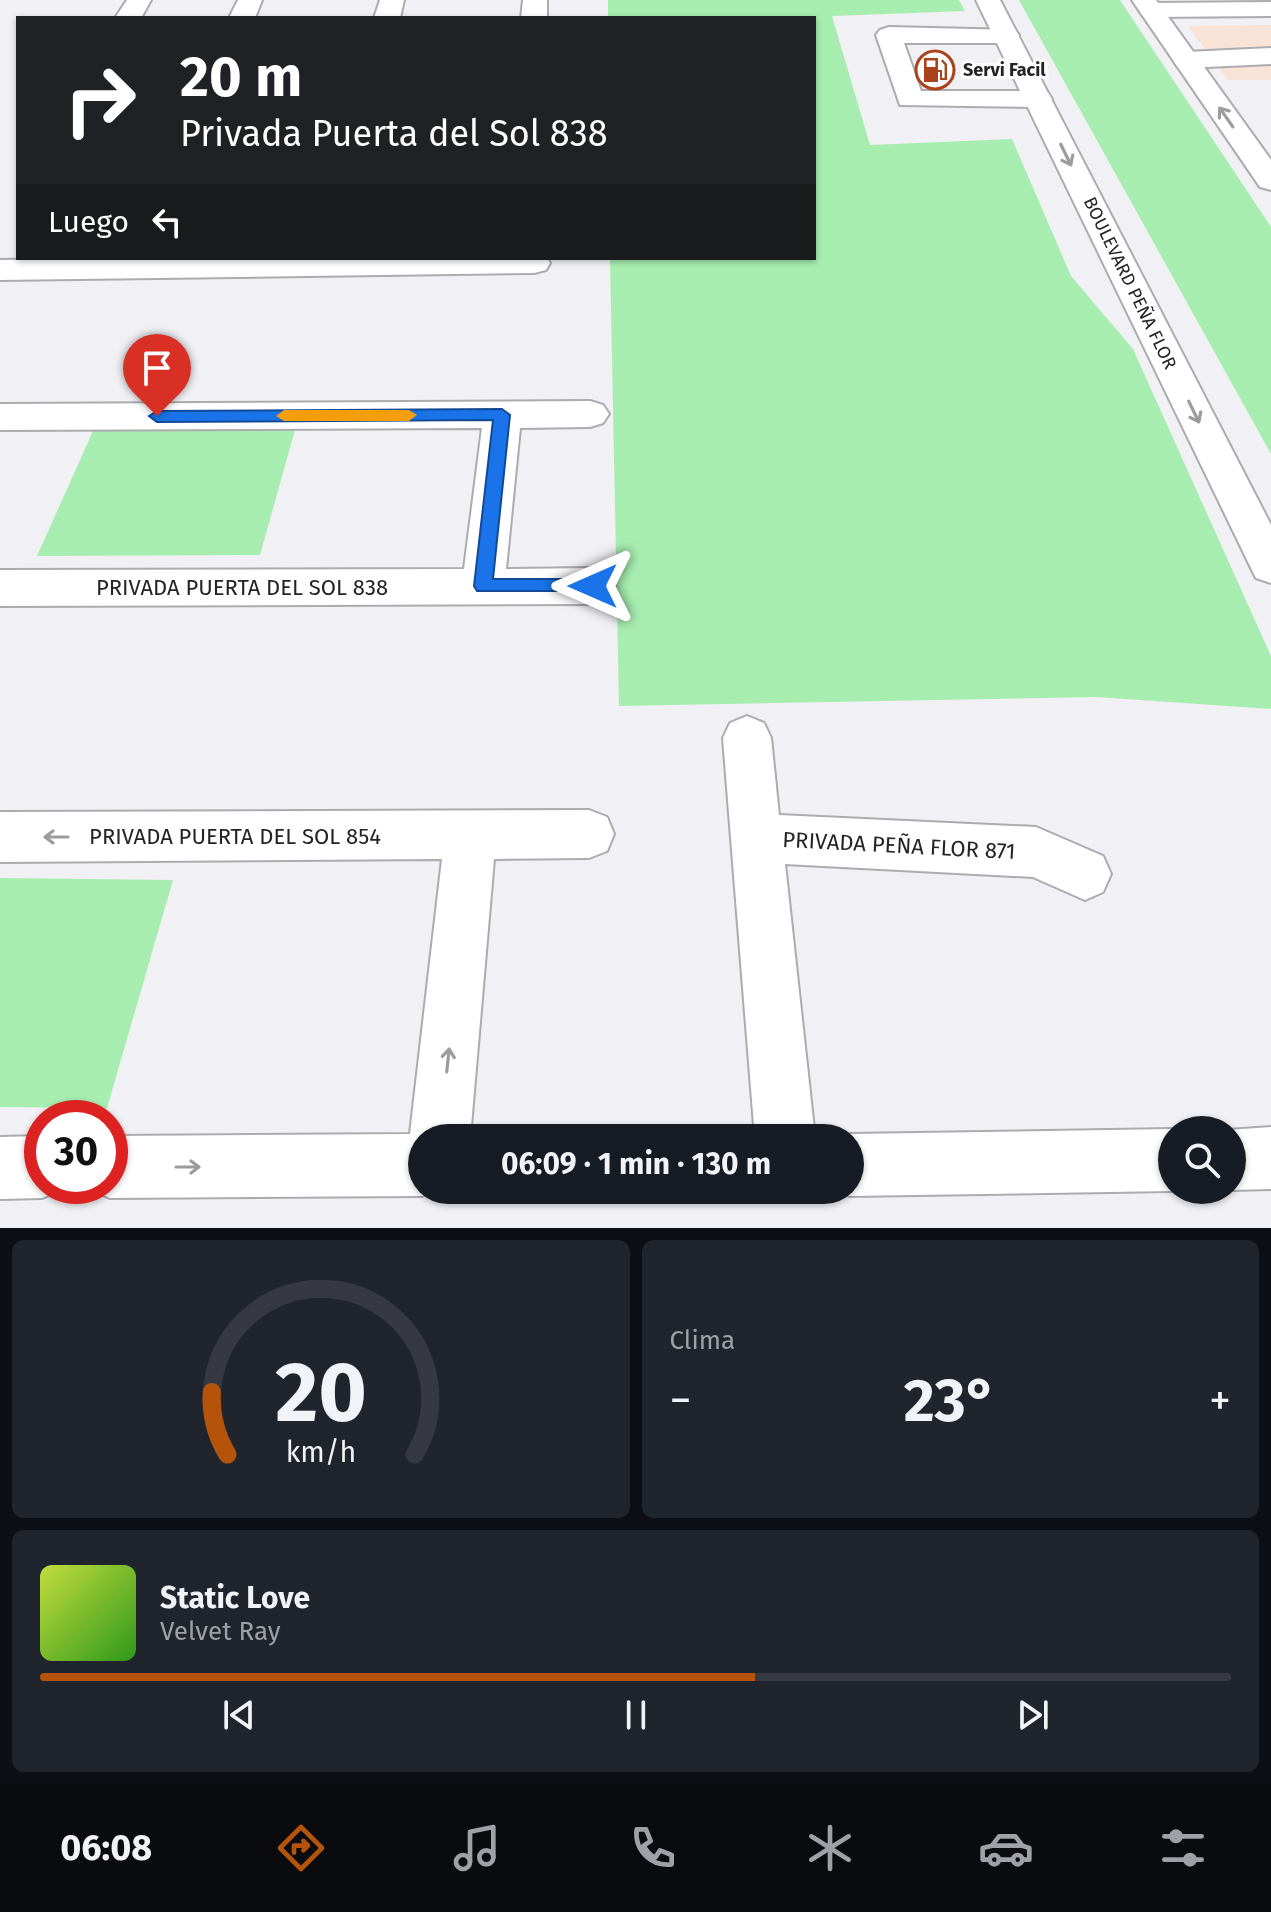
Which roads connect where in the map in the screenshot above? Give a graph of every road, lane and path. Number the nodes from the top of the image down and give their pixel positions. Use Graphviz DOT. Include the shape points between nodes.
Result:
graph roads {
  1 [pos="988,0"];
  2 [pos="1148,5"];
  3 [pos="1271,9"];
  4 [pos="1006,35"];
  5 [pos="1271,56"];
  6 [pos="1186,60"];
  7 [pos="1038,99"];
  8 [pos="1271,181"];
  9 [pos="534,263"];
  10 [pos="0,270"];
  11 [pos="590,414"];
  12 [pos="502,415"];
  13 [pos="0,417"];
  14 [pos="1271,566"];
  15 [pos="483,586"];
  16 [pos="593,586"];
  17 [pos="0,588"];
  18 [pos="747,738"];
  19 [pos="589,834"];
  20 [pos="470,835"];
  21 [pos="0,837"];
  22 [pos="756,838"];
  23 [pos="1085,874"];
  24 [pos="441,1124"];
  25 [pos="784,1124"];
  26 [pos="1271,1158"];
  27 [pos="1246,1159"];
  28 [pos="1158,1160"];
  29 [pos="408,1165"];
  30 [pos="864,1165"];
  31 [pos="24,1167"];
  32 [pos="128,1167"];
  33 [pos="0,1168"];
  1 -- 4 [label="street, BOULEVARD PEÑA FLOR"];
  2 -- 3 [label="street"];
  2 -- 6 [label="street"];
  4 -- 7 [label="street, BOULEVARD PEÑA FLOR"];
  4 -- 7 [label="street" via="889,35 910,99"];
  5 -- 6 [label="street"];
  8 -- 6 [label="street, one-way"];
  7 -- 14 [label="street, BOULEVARD PEÑA FLOR, one-way"];
  9 -- 10 [label="street"];
  11 -- 12 [label="street"];
  12 -- 13 [label="street"];
  12 -- 15 [label="street"];
  15 -- 16 [label="street, PRIVADA PUERTA DEL SOL 838"];
  15 -- 17 [label="street, PRIVADA PUERTA DEL SOL 838"];
  18 -- 22 [label="street, PRIVADA PEÑA FLOR 871"];
  19 -- 20 [label="street, PRIVADA PUERTA DEL SOL 854"];
  20 -- 21 [label="street, PRIVADA PUERTA DEL SOL 854, one-way"];
  24 -- 20 [label="street, one-way"];
  22 -- 23 [label="street, PRIVADA PEÑA FLOR 871" via="1036,852"];
  22 -- 25 [label="street, PRIVADA PEÑA FLOR 871"];
  26 -- 27 [label="street"];
  28 -- 30 [label="street"];
  32 -- 29 [label="street, one-way"];
  31 -- 33 [label="street"];
}
